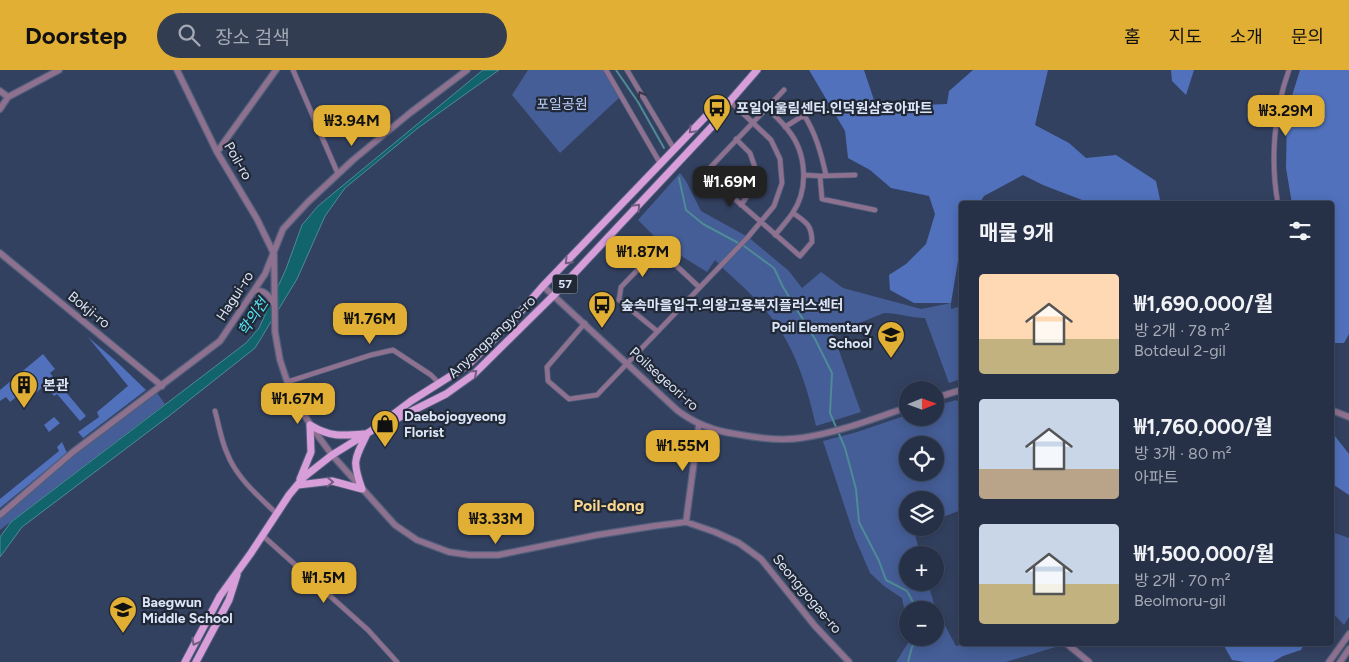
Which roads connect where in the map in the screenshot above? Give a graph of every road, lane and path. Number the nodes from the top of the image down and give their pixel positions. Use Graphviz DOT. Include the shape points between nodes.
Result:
graph roads {
  1 [pos="59,70"];
  2 [pos="177,70"];
  3 [pos="276,70"];
  4 [pos="293,70"];
  5 [pos="467,70"];
  6 [pos="606,70"];
  7 [pos="627,70"];
  8 [pos="757,70"];
  9 [pos="1289,70"];
  10 [pos="784,90"];
  11 [pos="0,91"];
  12 [pos="8,97"];
  13 [pos="730,101"];
  14 [pos="767,108"];
  15 [pos="0,109"];
  16 [pos="752,122"];
  17 [pos="785,127"];
  18 [pos="736,139"];
  19 [pos="674,149"];
  20 [pos="217,152"];
  21 [pos="660,163"];
  22 [pos="338,174"];
  23 [pos="855,174"];
  24 [pos="805,175"];
  25 [pos="826,175"];
  26 [pos="820,176"];
  27 [pos="1278,201"];
  28 [pos="741,205"];
  29 [pos="875,210"];
  30 [pos="793,213"];
  31 [pos="761,222"];
  32 [pos="775,235"];
  33 [pos="0,253"];
  34 [pos="274,254"];
  35 [pos="543,286"];
  36 [pos="699,287"];
  37 [pos="257,290"];
  38 [pos="554,296"];
  39 [pos="274,304"];
  40 [pos="585,323"];
  41 [pos="657,331"];
  42 [pos="628,364"];
  43 [pos="287,382"];
  44 [pos="440,384"];
  45 [pos="162,386"];
  46 [pos="959,391"];
  47 [pos="944,395"];
  48 [pos="899,410"];
  49 [pos="215,411"];
  50 [pos="1334,411"];
  51 [pos="1349,417"];
  52 [pos="699,424"];
  53 [pos="310,425"];
  54 [pos="369,432"];
  55 [pos="332,456"];
  56 [pos="298,485"];
  57 [pos="362,489"];
  58 [pos="276,513"];
  59 [pos="0,515"];
  60 [pos="686,522"];
  61 [pos="262,535"];
  62 [pos="238,570"];
  63 [pos="1349,634"];
  64 [pos="1069,646"];
  65 [pos="1349,649"];
  66 [pos="185,662"];
  67 [pos="196,662"];
  68 [pos="397,662"];
  69 [pos="849,662"];
  70 [pos="1088,662"];
  71 [pos="1329,662"];
  72 [pos="1340,662"];
  1 -- 12 [label="street"];
  2 -- 20 [label="street, Poil-ro"];
  3 -- 20 [label="street"];
  4 -- 22 [label="street"];
  5 -- 22 [label="street, Hagui-ro"];
  6 -- 21 [label="street"];
  19 -- 7 [label="street, one-way"];
  8 -- 13 [label="main road, Anyangpangyo-ro / 57"];
  9 -- 27 [label="street" via="1278,115 1274,161"];
  10 -- 14 [label="street"];
  11 -- 12 [label="street"];
  12 -- 15 [label="street"];
  13 -- 16 [label="street"];
  13 -- 19 [label="main road, Anyangpangyo-ro / 57, one-way" via="710,111"];
  38 -- 13 [label="main road, Anyangpangyo-ro / 57, one-way" via="719,119"];
  14 -- 16 [label="street"];
  14 -- 17 [label="street"];
  16 -- 18 [label="street"];
  16 -- 31 [label="street" via="771,140 780,159 782,183 774,206"];
  17 -- 24 [label="street" via="800,150"];
  17 -- 25 [label="street" via="804,115 820,147"];
  18 -- 28 [label="street" via="750,153 758,176"];
  18 -- 28 [label="street" via="705,173"];
  19 -- 21 [label="main road, Anyangpangyo-ro / 57"];
  20 -- 34 [label="street, Poil-ro"];
  21 -- 35 [label="main road, Anyangpangyo-ro / 57, one-way"];
  22 -- 34 [label="street, Hagui-ro" via="283,229"];
  23 -- 25 [label="street"];
  24 -- 26 [label="street"];
  24 -- 30 [label="street"];
  25 -- 26 [label="street"];
  26 -- 29 [label="street" via="822,199"];
  28 -- 31 [label="street"];
  30 -- 32 [label="street"];
  30 -- 32 [label="street" via="812,230 812,242 800,256"];
  31 -- 32 [label="street"];
  31 -- 36 [label="street"];
  33 -- 45 [label="street, Bokji-ro"];
  34 -- 37 [label="street, Hagui-ro"];
  34 -- 39 [label="street, Poil-ro"];
  35 -- 38 [label="street, Poilsegeori-ro"];
  35 -- 44 [label="main road, Anyangpangyo-ro / 57" via="474,360"];
  36 -- 41 [label="street"];
  36 -- 41 [label="street" via="665,255 656,253 621,286 619,300"];
  37 -- 39 [label="street" via="269,296"];
  37 -- 45 [label="street, Hagui-ro" via="220,341"];
  38 -- 40 [label="street, Poilsegeori-ro"];
  54 -- 38 [label="main road, Anyangpangyo-ro / 57, one-way" via="446,394 474,374"];
  39 -- 43 [label="street, Poil-ro" via="275,332"];
  40 -- 42 [label="street, Poilsegeori-ro"];
  40 -- 42 [label="street" via="547,367 548,381 569,399 597,395"];
  41 -- 42 [label="street"];
  42 -- 52 [label="street, Poilsegeori-ro" via="677,410"];
  43 -- 44 [label="street" via="393,350"];
  43 -- 53 [label="street"];
  44 -- 54 [label="main road, Anyangpangyo-ro / 57"];
  45 -- 59 [label="street, Hagui-ro" via="73,452"];
  46 -- 47 [label="street"];
  48 -- 52 [label="street, Poilsegeori-ro" via="800,438 767,438 717,431"];
  49 -- 58 [label="street" via="227,453 238,473"];
  50 -- 51 [label="street"];
  52 -- 60 [label="street"];
  53 -- 54 [label="main road" via="330,435"];
  53 -- 55 [label="street"];
  53 -- 56 [label="main road" via="311,452"];
  54 -- 55 [label="main road, Anyangpangyo-ro / 57"];
  54 -- 57 [label="main road" via="355,460"];
  55 -- 56 [label="main road, Anyangpangyo-ro / 57"];
  55 -- 57 [label="street, Seonggogae-ro"];
  56 -- 57 [label="main road, one-way" via="332,481"];
  56 -- 58 [label="main road, Anyangpangyo-ro / 57"];
  57 -- 60 [label="street, Seonggogae-ro" via="396,524 417,540 449,552 470,555 498,555"];
  58 -- 61 [label="main road, Anyangpangyo-ro / 57"];
  60 -- 69 [label="street, Seonggogae-ro" via="739,543 761,559"];
  61 -- 62 [label="main road, Anyangpangyo-ro / 57"];
  61 -- 68 [label="street" via="368,630"];
  62 -- 66 [label="main road, Anyangpangyo-ro / 57, one-way" via="220,596"];
  62 -- 67 [label="main road, Anyangpangyo-ro / 57" via="230,600"];
  63 -- 71 [label="street"];
  64 -- 70 [label="street"];
  65 -- 72 [label="street"];
}
